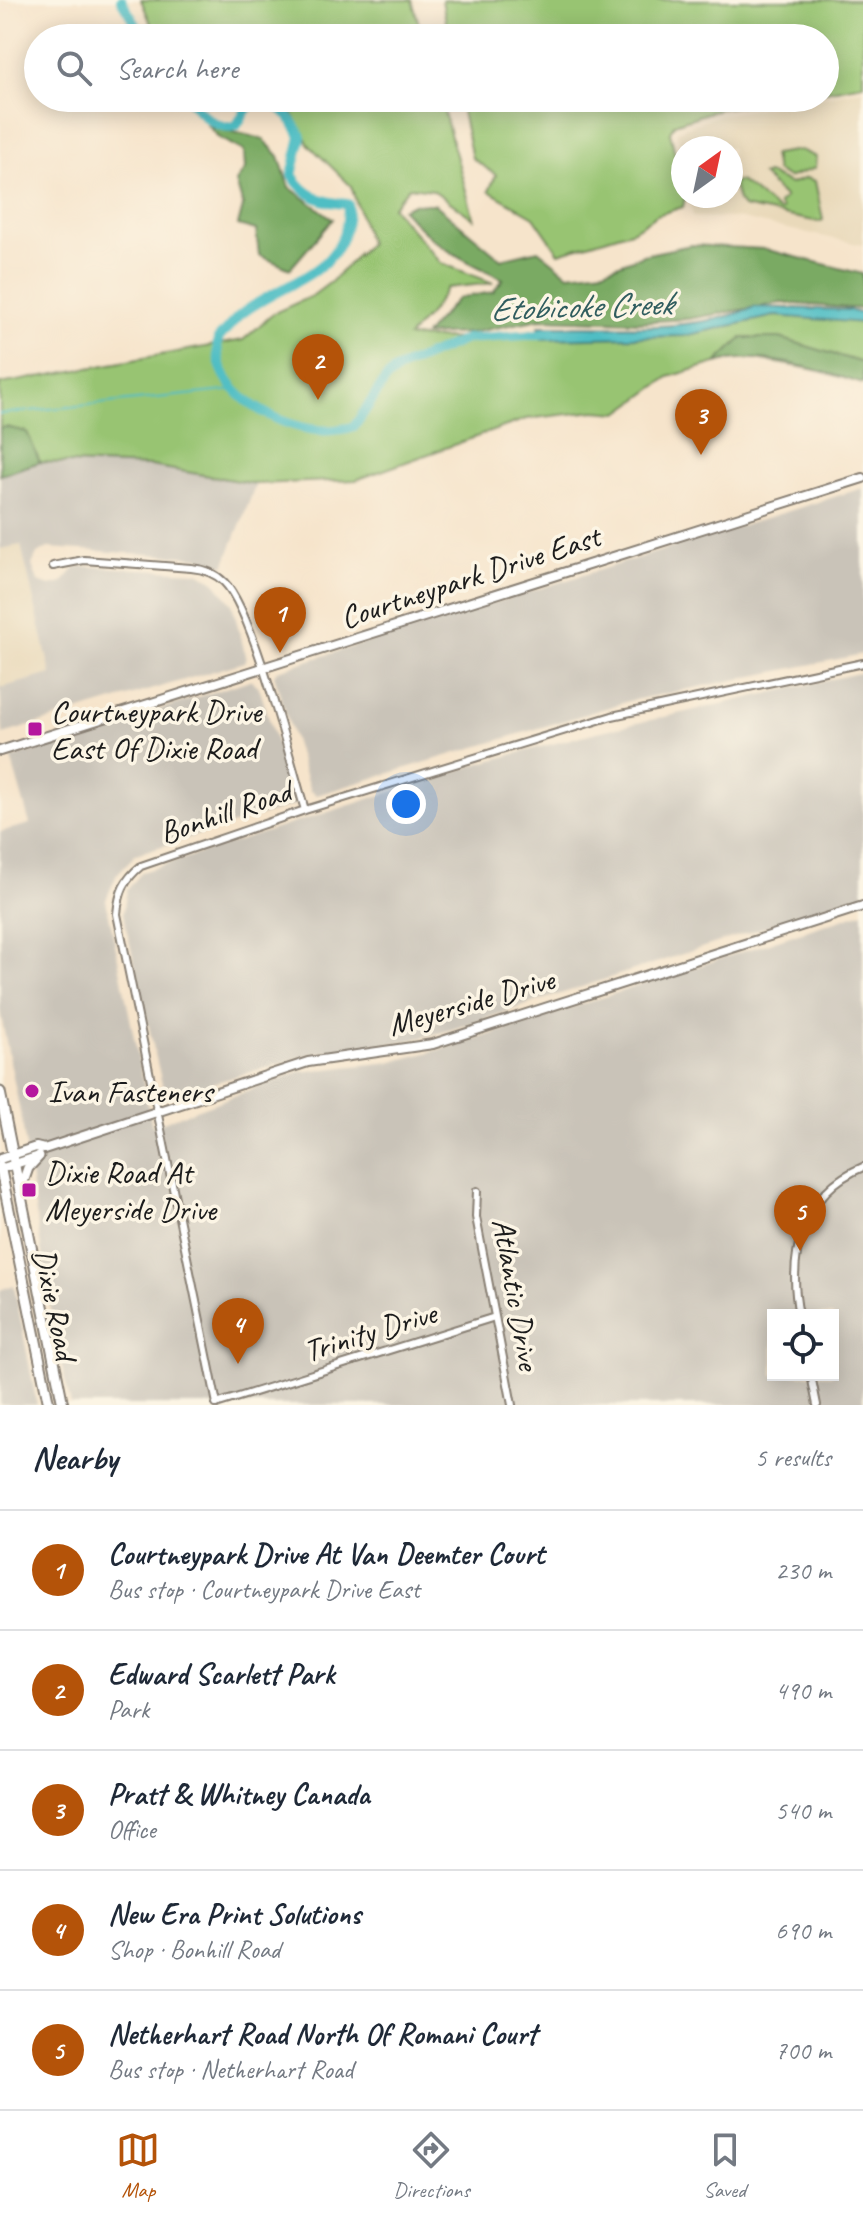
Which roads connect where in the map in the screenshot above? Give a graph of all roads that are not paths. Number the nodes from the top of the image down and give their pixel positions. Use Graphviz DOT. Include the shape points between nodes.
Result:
graph roads {
  1 [pos="863,478"];
  2 [pos="53,566"];
  3 [pos="863,663"];
  4 [pos="262,669"];
  5 [pos="0,751"];
  6 [pos="305,810"];
  7 [pos="863,906"];
  8 [pos="0,1092"];
  9 [pos="157,1110"];
  10 [pos="42,1153"];
  11 [pos="0,1159"];
  12 [pos="14,1159"];
  13 [pos="863,1167"];
  14 [pos="0,1168"];
  15 [pos="477,1191"];
  16 [pos="20,1192"];
  17 [pos="798,1309"];
  18 [pos="495,1317"];
  19 [pos="812,1381"];
  20 [pos="215,1404"];
  21 [pos="49,1405"];
  22 [pos="63,1405"];
  23 [pos="512,1405"];
  24 [pos="817,1405"];
  1 -- 4 [label="street, Courtneypark Drive East"];
  2 -- 4 [label="street" via="84,560 214,574 237,601"];
  3 -- 6 [label="street, Bonhill Road" via="612,716"];
  4 -- 5 [label="street, Courtneypark Drive East"];
  4 -- 6 [label="street"];
  6 -- 9 [label="street, Bonhill Road" via="141,866 122,886 117,914"];
  7 -- 9 [label="street, Meyerside Drive" via="434,1044 308,1062"];
  8 -- 12 [label="main road, Dixie Road"];
  9 -- 10 [label="street, Meyerside Drive"];
  9 -- 20 [label="street, Bonhill Road"];
  10 -- 12 [label="street, Meyerside Drive"];
  10 -- 16 [label="main road" via="28,1168"];
  11 -- 12 [label="street, Meyerside Drive"];
  12 -- 14 [label="street, Meyerside Drive"];
  12 -- 16 [label="main road, Dixie Road"];
  13 -- 17 [label="street" via="839,1181 809,1212 793,1272"];
  14 -- 21 [label="main road, Dixie Road"];
  15 -- 18 [label="street, Atlantic Drive" via="476,1217"];
  16 -- 22 [label="main road, Dixie Road"];
  18 -- 20 [label="street, Trinity Drive"];
  18 -- 23 [label="street, Atlantic Drive"];
  19 -- 24 [label="street"];
}
